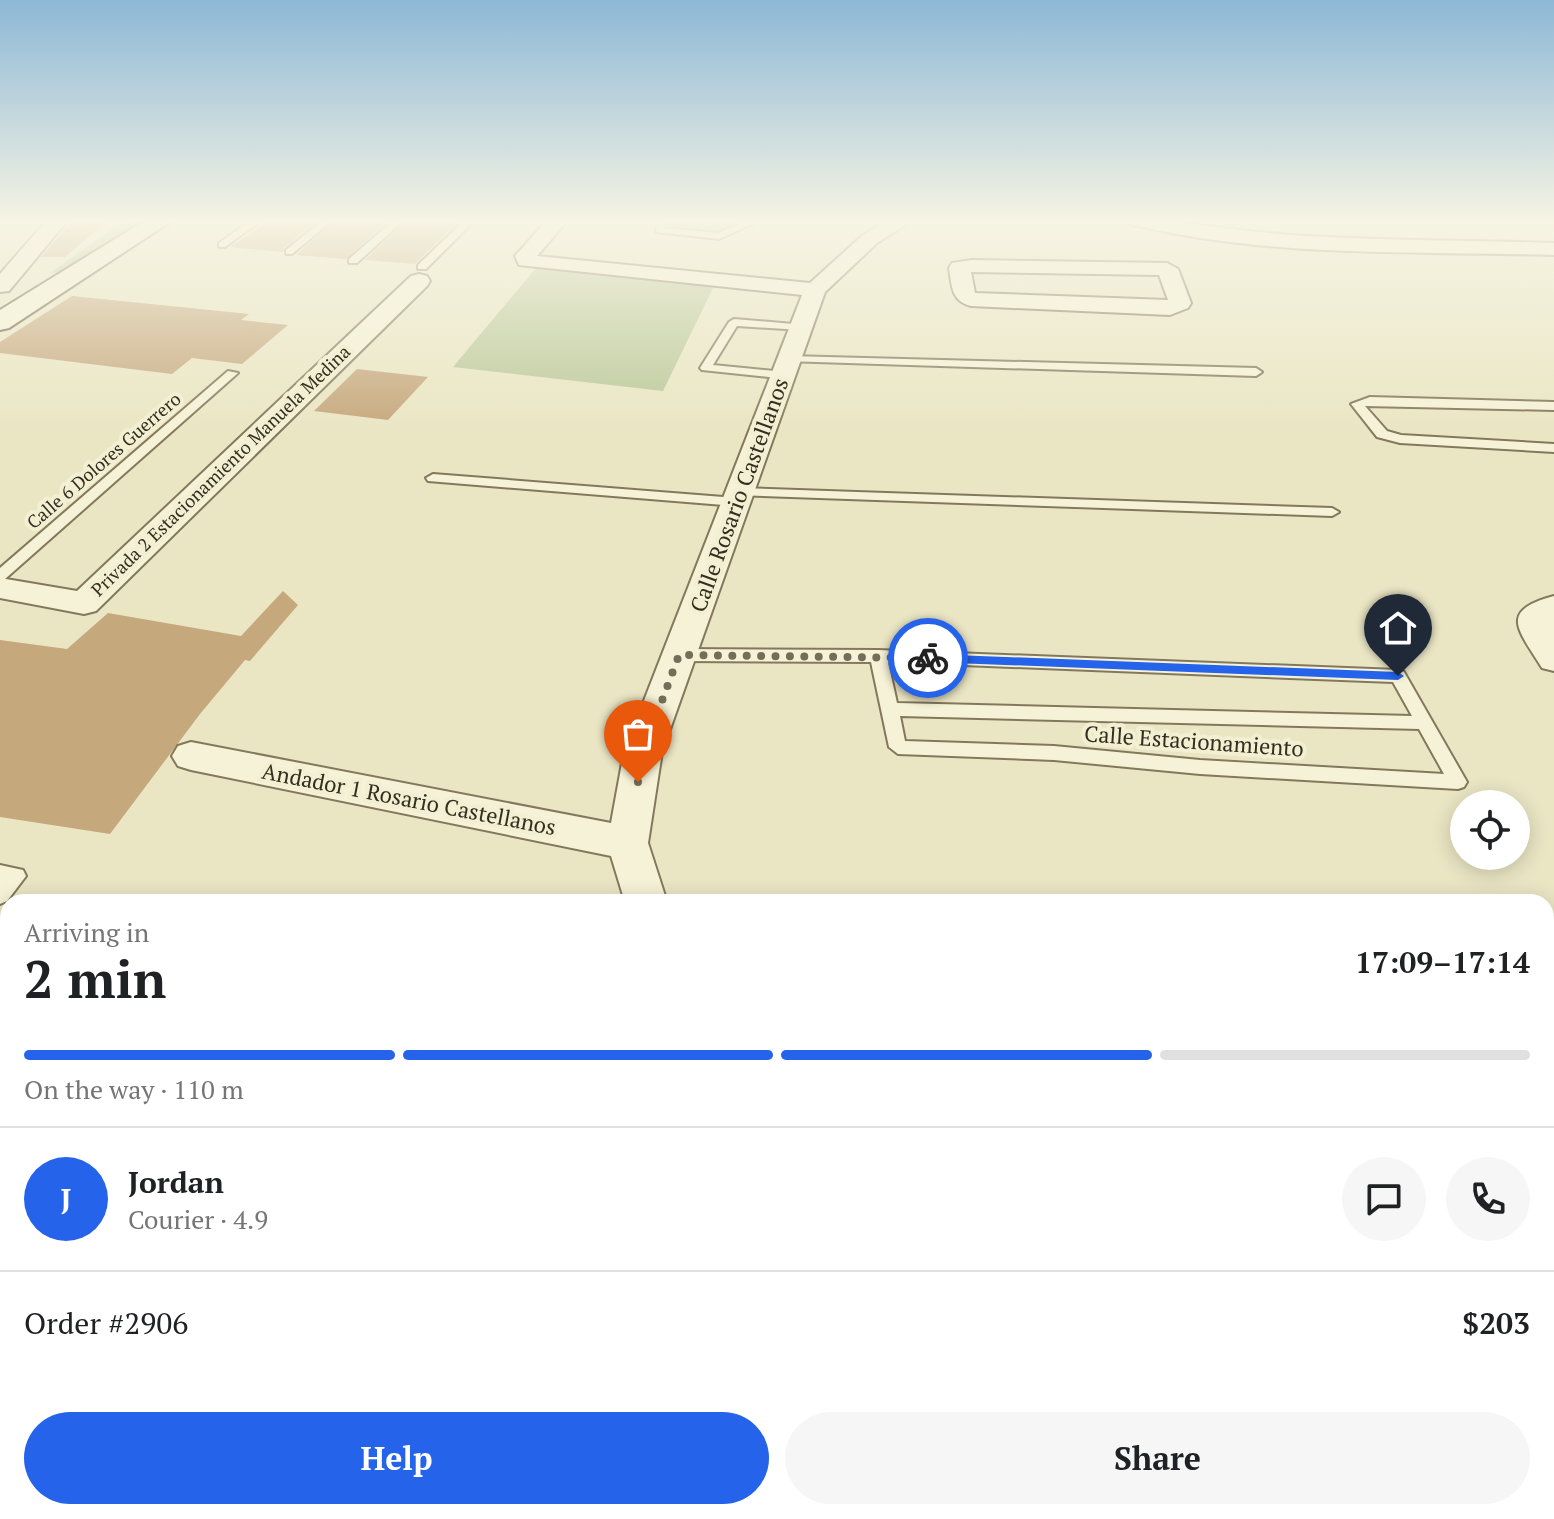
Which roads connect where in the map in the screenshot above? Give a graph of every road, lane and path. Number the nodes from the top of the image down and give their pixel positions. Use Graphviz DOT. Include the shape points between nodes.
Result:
graph roads {
  1 [pos="815,290"];
  2 [pos="49,291"];
  3 [pos="403,291"];
  4 [pos="964,291"];
  5 [pos="1175,291"];
  6 [pos="0,322"];
  7 [pos="801,327"];
  8 [pos="786,368"];
  9 [pos="1256,372"];
  10 [pos="232,373"];
  11 [pos="1554,406"];
  12 [pos="1554,448"];
  13 [pos="433,478"];
  14 [pos="738,497"];
  15 [pos="1332,512"];
  16 [pos="0,576"];
  17 [pos="0,588"];
  18 [pos="1554,607"];
  19 [pos="679,655"];
  20 [pos="878,656"];
  21 [pos="1554,659"];
  22 [pos="889,709"];
  23 [pos="1424,723"];
  24 [pos="191,756"];
  25 [pos="628,843"];
  26 [pos="0,873"];
  27 [pos="1,894"];
  28 [pos="644,894"];
  1 -- 7 [label="street, Calle Rosario Castellanos"];
  2 -- 6 [label="street"];
  3 -- 17 [label="street, Privada 2 Estacionamiento Manuela Medina" via="84,603"];
  4 -- 5 [label="street" via="965,296 986,301 1170,308 1180,303"];
  7 -- 8 [label="street, Calle Rosario Castellanos"];
  7 -- 8 [label="lane" via="734,322 706,368"];
  8 -- 9 [label="lane"];
  8 -- 14 [label="street, Calle Rosario Castellanos"];
  10 -- 16 [label="lane, Calle 6 Dolores Guerrero"];
  11 -- 12 [label="lane" via="1357,404 1382,434 1400,439"];
  13 -- 14 [label="lane"];
  14 -- 15 [label="lane"];
  14 -- 19 [label="street, Calle Rosario Castellanos"];
  18 -- 21 [label="street" via="1535,614 1537,633"];
  19 -- 20 [label="lane, Calle Estacionamiento"];
  19 -- 25 [label="street, Calle Rosario Castellanos" via="643,752"];
  20 -- 22 [label="lane, Calle Estacionamiento"];
  20 -- 23 [label="lane, Calle Estacionamiento" via="1398,676"];
  22 -- 23 [label="lane, Calle Estacionamiento"];
  22 -- 23 [label="lane, Calle Estacionamiento" via="898,747 1458,782"];
  24 -- 25 [label="street, Andador 1 Rosario Castellanos"];
  25 -- 28 [label="street, Calle Rosario Castellanos"];
  26 -- 27 [label="lane" via="16,876"];
}
